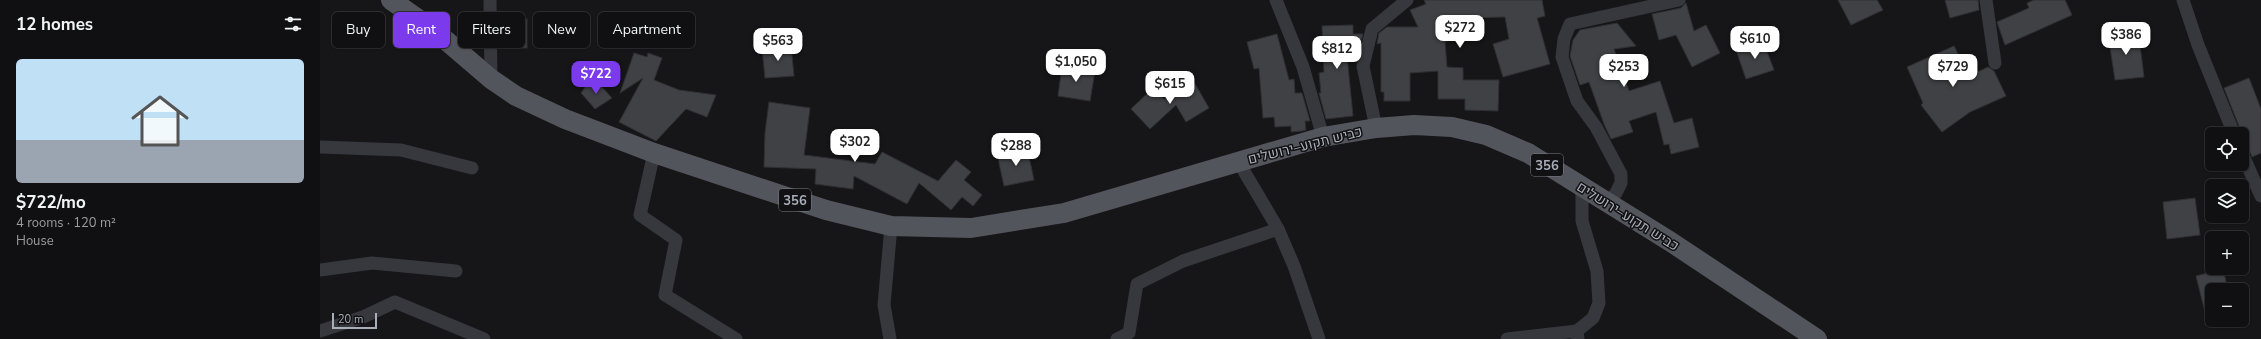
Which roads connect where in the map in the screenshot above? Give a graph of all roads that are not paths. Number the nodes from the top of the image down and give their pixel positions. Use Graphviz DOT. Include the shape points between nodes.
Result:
graph roads {
  1 [pos="391,0"];
  2 [pos="490,0"];
  3 [pos="1276,0"];
  4 [pos="1407,0"];
  5 [pos="1679,0"];
  6 [pos="1986,0"];
  7 [pos="2183,0"];
  8 [pos="1995,63"];
  9 [pos="491,79"];
  10 [pos="2231,127"];
  11 [pos="1376,128"];
  12 [pos="1323,138"];
  13 [pos="320,147"];
  14 [pos="654,153"];
  15 [pos="1238,161"];
  16 [pos="472,168"];
  17 [pos="2249,169"];
  18 [pos="1582,188"];
  19 [pos="2261,196"];
  20 [pos="1607,203"];
  21 [pos="891,226"];
  22 [pos="1278,229"];
  23 [pos="320,270"];
  24 [pos="456,271"];
  25 [pos="320,331"];
  26 [pos="1577,335"];
  27 [pos="484,339"];
  28 [pos="736,339"];
  29 [pos="890,339"];
  30 [pos="1117,339"];
  31 [pos="1319,339"];
  32 [pos="1507,339"];
  33 [pos="1817,339"];
  1 -- 9 [label="main road, 356" via="435,31"];
  2 -- 9 [label="street"];
  3 -- 12 [label="street" via="1303,66"];
  4 -- 11 [label="street" via="1372,29 1363,66"];
  5 -- 20 [label="street" via="1570,24 1564,39 1562,57 1578,101 1596,127 1621,174 1616,193"];
  6 -- 8 [label="street"];
  7 -- 10 [label="street"];
  9 -- 14 [label="main road, 356" via="516,96 565,119"];
  11 -- 12 [label="main road, כביש תקוע–ירושלים / 356"];
  11 -- 18 [label="main road, כביש תקוע–ירושלים / 356" via="1414,125 1452,127 1486,136 1528,153"];
  12 -- 15 [label="main road, כביש תקוע–ירושלים / 356"];
  13 -- 16 [label="street" via="401,150"];
  14 -- 21 [label="main road, 356" via="826,210"];
  14 -- 28 [label="street" via="640,216 676,240 664,295"];
  15 -- 21 [label="main road, 356" via="1064,213 971,228"];
  15 -- 22 [label="street"];
  17 -- 19 [label="street"];
  18 -- 20 [label="main road, כביש תקוע–ירושלים / 356"];
  18 -- 26 [label="street" via="1582,221 1597,271 1599,303 1593,318"];
  20 -- 33 [label="main road, כביש תקוע–ירושלים / 356" via="1671,242"];
  21 -- 29 [label="street" via="884,305"];
  22 -- 30 [label="street" via="1183,261 1137,284 1129,333"];
  22 -- 31 [label="street" via="1294,266"];
  23 -- 24 [label="street" via="372,263"];
  25 -- 27 [label="street" via="363,317 395,302"];
  26 -- 32 [label="street"];
}
